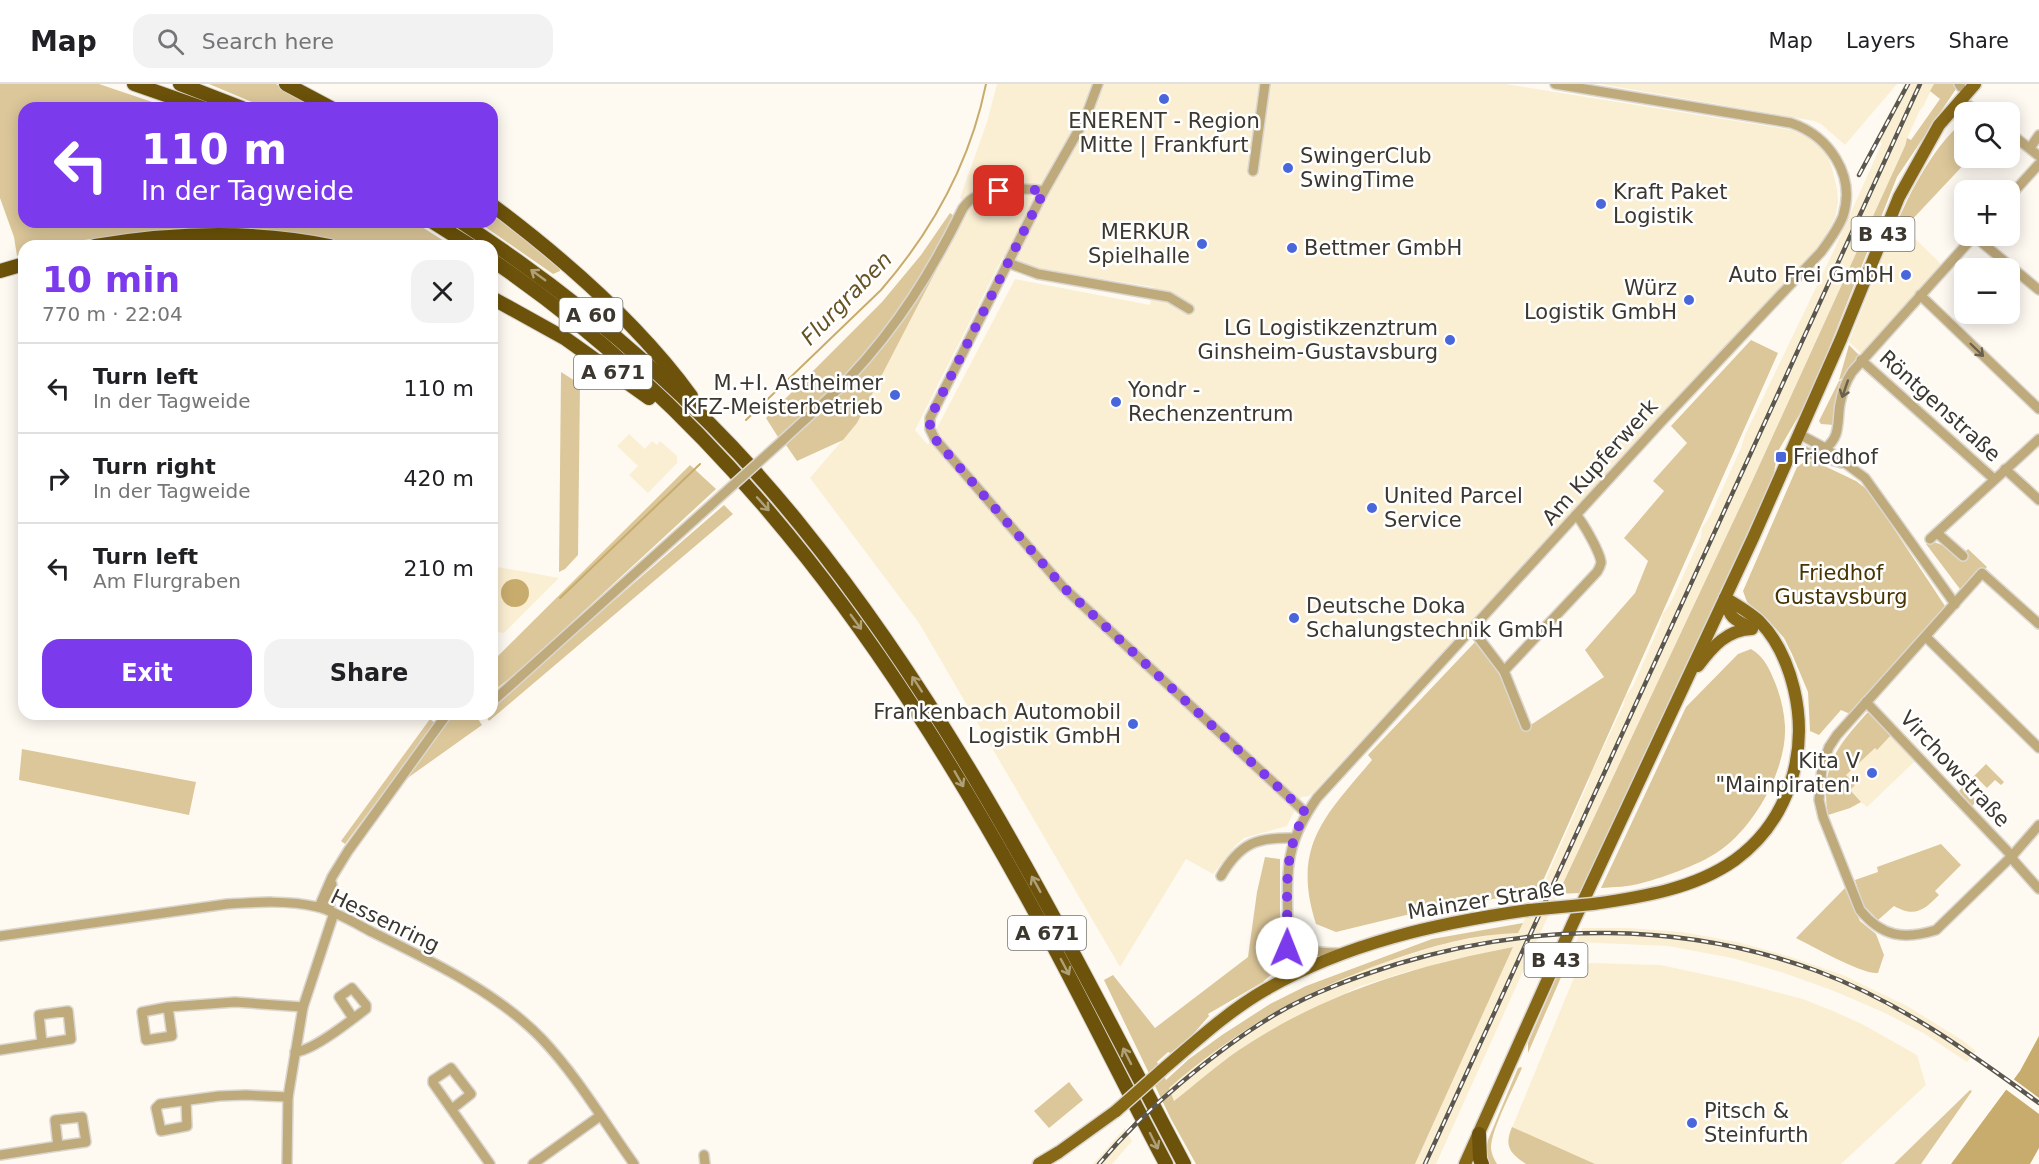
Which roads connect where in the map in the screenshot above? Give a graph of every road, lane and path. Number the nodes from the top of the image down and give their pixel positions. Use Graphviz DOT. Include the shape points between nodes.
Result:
graph roads {
  1 [pos="134,84"];
  2 [pos="180,84"];
  3 [pos="286,84"];
  4 [pos="1098,84"];
  5 [pos="1265,84"];
  6 [pos="1555,84"];
  7 [pos="1975,84"];
  8 [pos="1981,84"];
  9 [pos="1963,101"];
  10 [pos="186,102"];
  11 [pos="226,102"];
  12 [pos="320,102"];
  13 [pos="2039,135"];
  14 [pos="2020,140"];
  15 [pos="2030,148"];
  16 [pos="2039,156"];
  17 [pos="2039,164"];
  18 [pos="1253,171"];
  19 [pos="2020,185"];
  20 [pos="1044,191"];
  21 [pos="952,208"];
  22 [pos="963,208"];
  23 [pos="498,210"];
  24 [pos="442,228"];
  25 [pos="470,228"];
  26 [pos="143,240"];
  27 [pos="289,240"];
  28 [pos="462,240"];
  29 [pos="487,240"];
  30 [pos="1965,246"];
  31 [pos="1986,246"];
  32 [pos="498,247"];
  33 [pos="1008,263"];
  34 [pos="498,264"];
  35 [pos="18,266"];
  36 [pos="3,270"];
  37 [pos="2039,290"];
  38 [pos="1920,295"];
  39 [pos="498,301"];
  40 [pos="1189,309"];
  41 [pos="1861,360"];
  42 [pos="2039,409"];
  43 [pos="709,423"];
  44 [pos="1799,434"];
  45 [pos="2039,439"];
  46 [pos="1793,447"];
  47 [pos="1825,448"];
  48 [pos="723,462"];
  49 [pos="1849,465"];
  50 [pos="2005,469"];
  51 [pos="1994,479"];
  52 [pos="2039,500"];
  53 [pos="1576,515"];
  54 [pos="1963,556"];
  55 [pos="1725,598"];
  56 [pos="1955,604"];
  57 [pos="2039,624"];
  58 [pos="1756,626"];
  59 [pos="1472,629"];
  60 [pos="1926,637"];
  61 [pos="1504,671"];
  62 [pos="1687,681"];
  63 [pos="498,697"];
  64 [pos="1866,702"];
  65 [pos="443,720"];
  66 [pos="1526,726"];
  67 [pos="2039,748"];
  68 [pos="1306,813"];
  69 [pos="2039,825"];
  70 [pos="1294,838"];
  71 [pos="2012,856"];
  72 [pos="1221,876"];
  73 [pos="332,877"];
  74 [pos="2039,889"];
  75 [pos="319,907"];
  76 [pos="331,912"];
  77 [pos="1288,926"];
  78 [pos="0,936"];
  79 [pos="1292,938"];
  80 [pos="1347,953"];
  81 [pos="1292,976"];
  82 [pos="168,1007"];
  83 [pos="303,1007"];
  84 [pos="353,1018"];
  85 [pos="42,1043"];
  86 [pos="0,1050"];
  87 [pos="295,1053"];
  88 [pos="288,1097"];
  89 [pos="186,1101"];
  90 [pos="452,1110"];
  91 [pos="600,1116"];
  92 [pos="1479,1134"];
  93 [pos="58,1146"];
  94 [pos="0,1155"];
  95 [pos="287,1164"];
  96 [pos="490,1164"];
  97 [pos="533,1164"];
  98 [pos="634,1164"];
  99 [pos="1039,1164"];
  100 [pos="1166,1164"];
  101 [pos="1184,1164"];
  102 [pos="1465,1164"];
  103 [pos="1482,1164"];
  1 -- 10 [label="highway"];
  2 -- 11 [label="highway"];
  3 -- 12 [label="highway"];
  4 -- 20 [label="street" via="1085,119"];
  5 -- 18 [label="street"];
  6 -- 53 [label="street, Am Kupferwerk" via="1791,123 1811,132 1830,148 1846,183 1843,215 1821,252"];
  7 -- 9 [label="main road, B 43"];
  8 -- 9 [label="main road, B 43"];
  9 -- 44 [label="main road, B 43" via="1922,155 1887,223"];
  13 -- 15 [label="street"];
  14 -- 15 [label="street"];
  15 -- 16 [label="street"];
  17 -- 19 [label="street"];
  20 -- 22 [label="street" via="999,191 976,196"];
  20 -- 33 [label="street"];
  21 -- 22 [label="street"];
  22 -- 63 [label="street, bridge" via="910,303 848,379"];
  23 -- 43 [label="highway, A 60" via="564,262 645,341 672,370"];
  24 -- 28 [label="highway"];
  29 -- 25 [label="highway, A 60, one-way"];
  26 -- 27 [label="highway" via="211,235"];
  30 -- 38 [label="street"];
  31 -- 37 [label="street"];
  43 -- 32 [label="highway, A 60, one-way" via="591,315"];
  33 -- 40 [label="street" via="1038,274 1169,297"];
  33 -- 68 [label="street" via="930,418 935,439 1063,587"];
  34 -- 48 [label="highway, A 671" via="600,342"];
  35 -- 36 [label="highway"];
  38 -- 41 [label="street"];
  38 -- 42 [label="street, one-way"];
  39 -- 48 [label="highway, A 671" via="566,339 637,388"];
  41 -- 47 [label="street, one-way" via="1845,386 1835,439"];
  41 -- 51 [label="street, Röntgenstraße"];
  101 -- 43 [label="highway, A 671, one-way" via="1053,915 929,702 809,534"];
  44 -- 46 [label="main road, B 43"];
  44 -- 47 [label="street"];
  45 -- 50 [label="street"];
  46 -- 49 [label="street"];
  46 -- 55 [label="main road, B 43"];
  47 -- 49 [label="street"];
  48 -- 100 [label="highway, A 671, one-way" via="815,567 871,642 934,738 1051,941"];
  49 -- 56 [label="street" via="1865,478"];
  50 -- 51 [label="street"];
  50 -- 52 [label="street"];
  51 -- 54 [label="street" via="1934,536"];
  53 -- 59 [label="street, Am Kupferwerk"];
  53 -- 61 [label="street" via="1600,558 1600,567"];
  55 -- 58 [label="main road" via="1732,618"];
  55 -- 62 [label="main road, B 43"];
  56 -- 57 [label="street" via="1982,573"];
  56 -- 60 [label="street"];
  58 -- 62 [label="main road" via="1721,639"];
  58 -- 80 [label="main road, Mainzer Straße, bridge" via="1774,641 1787,663 1797,703 1800,739 1785,800 1763,834 1736,859 1708,876 1635,898 1456,921"];
  59 -- 61 [label="street"];
  59 -- 68 [label="street, Am Kupferwerk"];
  60 -- 64 [label="street"];
  60 -- 67 [label="street"];
  61 -- 66 [label="street"];
  62 -- 92 [label="main road, B 43"];
  64 -- 71 [label="street, Virchowstraße"];
  64 -- 71 [label="street" via="1829,747 1818,789 1823,817 1860,910 1869,921 1901,936 1936,930"];
  65 -- 73 [label="street"];
  68 -- 70 [label="street, Am Kupferwerk"];
  69 -- 71 [label="street"];
  70 -- 72 [label="street" via="1248,844"];
  70 -- 77 [label="street, Am Kupferwerk" via="1287,878"];
  71 -- 74 [label="street, Virchowstraße"];
  73 -- 75 [label="street"];
  73 -- 76 [label="street"];
  75 -- 76 [label="street, Hessenring"];
  75 -- 78 [label="street, Hessenring" via="269,902 227,904"];
  76 -- 83 [label="street"];
  76 -- 91 [label="street, Hessenring" via="476,987 521,1020 561,1060"];
  77 -- 79 [label="street, Am Kupferwerk"];
  77 -- 81 [label="street, Am Kupferwerk" via="1287,957"];
  79 -- 80 [label="street" via="1316,952"];
  79 -- 81 [label="street, Am Kupferwerk" via="1299,963"];
  80 -- 81 [label="main road, Mainzer Straße"];
  81 -- 99 [label="main road, Mainzer Straße, bridge" via="1264,990 1227,1017 1116,1111"];
  82 -- 83 [label="street" via="235,1002"];
  83 -- 87 [label="street"];
  84 -- 87 [label="street" via="310,1048"];
  85 -- 85 [label="street" via="71,1039 68,1011 39,1015"];
  85 -- 86 [label="street"];
  87 -- 88 [label="street"];
  88 -- 89 [label="street" via="246,1095"];
  88 -- 95 [label="street"];
  90 -- 90 [label="street" via="471,1094 451,1068 432,1082"];
  90 -- 96 [label="street"];
  91 -- 97 [label="street"];
  91 -- 98 [label="street, Hessenring"];
  92 -- 102 [label="main road, B 43"];
  92 -- 103 [label="highway"];
  93 -- 94 [label="street"];
}
